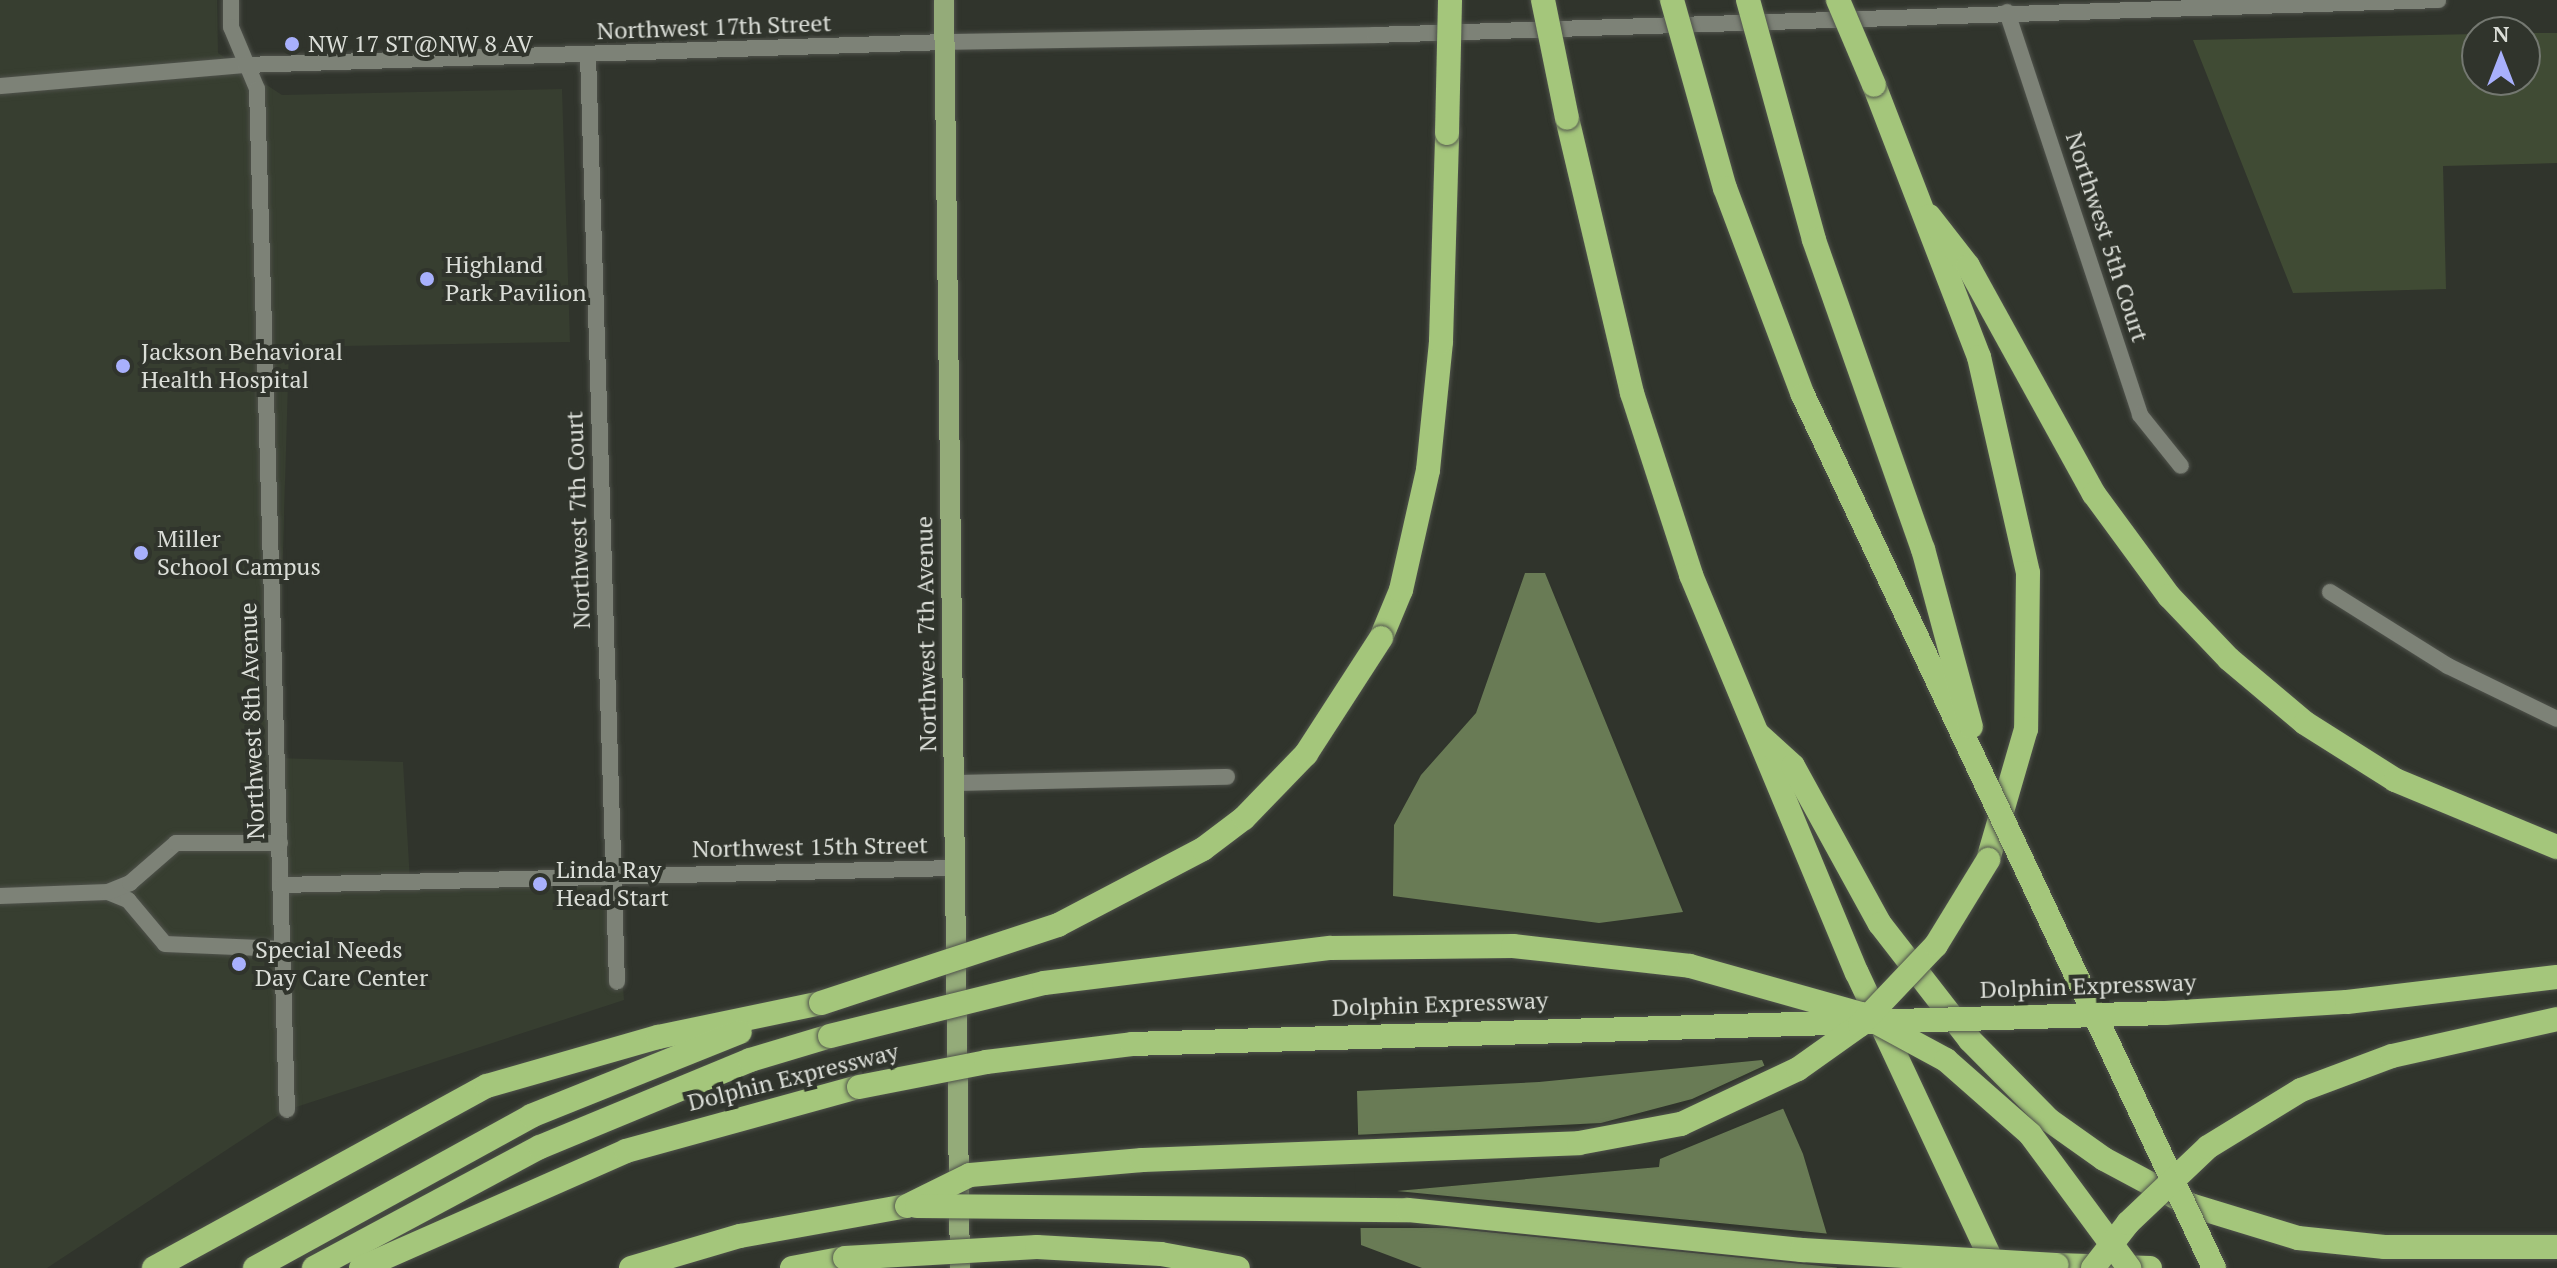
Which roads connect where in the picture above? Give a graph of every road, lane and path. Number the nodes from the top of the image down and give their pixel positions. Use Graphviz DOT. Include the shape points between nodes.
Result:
graph roads {
  1 [pos="231,0"];
  2 [pos="944,0"];
  3 [pos="1450,0"];
  4 [pos="1543,0"];
  5 [pos="1672,0"];
  6 [pos="1748,0"];
  7 [pos="1838,0"];
  8 [pos="2438,0"];
  9 [pos="2308,1"];
  10 [pos="2007,12"];
  11 [pos="944,42"];
  12 [pos="588,55"];
  13 [pos="245,65"];
  14 [pos="0,86"];
  15 [pos="1929,216"];
  16 [pos="2181,466"];
  17 [pos="2330,592"];
  18 [pos="2557,719"];
  19 [pos="1753,730"];
  20 [pos="1983,772"];
  21 [pos="1227,777"];
  22 [pos="954,783"];
  23 [pos="280,843"];
  24 [pos="2557,847"];
  25 [pos="955,868"];
  26 [pos="613,876"];
  27 [pos="282,885"];
  28 [pos="108,892"];
  29 [pos="0,896"];
  30 [pos="284,949"];
  31 [pos="2557,977"];
  32 [pos="617,982"];
  33 [pos="821,1003"];
  34 [pos="2557,1019"];
  35 [pos="287,1110"];
  36 [pos="907,1206"];
  37 [pos="2557,1247"];
  38 [pos="154,1268"];
  39 [pos="255,1268"];
  40 [pos="314,1268"];
  41 [pos="361,1268"];
  42 [pos="631,1268"];
  43 [pos="792,1268"];
  44 [pos="960,1268"];
  45 [pos="1238,1268"];
  46 [pos="1995,1268"];
  47 [pos="2093,1268"];
  48 [pos="2129,1268"];
  49 [pos="2150,1268"];
  50 [pos="2214,1268"];
  1 -- 13 [label="street, Northwest 8th Avenue" via="231,27"];
  2 -- 11 [label="main road, Northwest 7th Avenue"];
  3 -- 33 [label="highway, bridge" via="1441,341 1428,470 1401,590 1381,638 1306,754 1244,818 1203,849 1058,925"];
  4 -- 19 [label="highway, bridge" via="1632,393 1691,575"];
  5 -- 20 [label="highway, bridge" via="1725,188 1798,383"];
  6 -- 20 [label="highway, bridge" via="1841,326 1923,549"];
  7 -- 15 [label="highway, bridge"];
  8 -- 9 [label="street, Northwest 17th Street"];
  9 -- 10 [label="street, Northwest 17th Street"];
  10 -- 11 [label="street, Northwest 17th Street" via="1374,35"];
  10 -- 16 [label="street, Northwest 5th Court" via="2140,415"];
  11 -- 12 [label="street, Northwest 17th Street"];
  11 -- 22 [label="main road, Northwest 7th Avenue"];
  12 -- 13 [label="street, Northwest 17th Street"];
  12 -- 26 [label="street, Northwest 7th Court"];
  13 -- 14 [label="street, Northwest 17th Street"];
  13 -- 23 [label="street, Northwest 8th Avenue" via="257,89"];
  15 -- 24 [label="highway" via="1968,266 2094,494 2169,596 2229,659 2305,723 2395,780"];
  15 -- 36 [label="highway, bridge" via="1996,412 2028,573 2026,729 1988,860 1902,987 1798,1069 1719,1110 1627,1136 1517,1147 1047,1167 970,1175"];
  17 -- 18 [label="street" via="2448,666"];
  19 -- 37 [label="highway" via="1793,766 1880,924 1970,1040 2049,1120 2104,1159 2190,1205 2298,1238 2385,1247"];
  19 -- 46 [label="highway" via="1857,973"];
  20 -- 50 [label="highway, bridge"];
  21 -- 22 [label="street"];
  22 -- 25 [label="main road, Northwest 7th Avenue"];
  23 -- 27 [label="street, Northwest 8th Avenue"];
  23 -- 28 [label="street" via="176,843 130,883"];
  25 -- 26 [label="street, Northwest 15th Street"];
  25 -- 44 [label="main road, Northwest 7th Avenue"];
  26 -- 27 [label="street, Northwest 15th Street"];
  26 -- 32 [label="street, Northwest 7th Court"];
  27 -- 30 [label="street, Northwest 8th Avenue"];
  28 -- 29 [label="street"];
  28 -- 30 [label="street" via="128,900 165,944"];
  30 -- 35 [label="street, Northwest 8th Avenue"];
  31 -- 41 [label="highway, Dolphin Expressway, bridge" via="2347,1002 2165,1013 1132,1044 986,1062 859,1087 626,1151"];
  33 -- 38 [label="highway" via="658,1037 487,1086"];
  33 -- 39 [label="highway" via="531,1116"];
  34 -- 47 [label="highway, bridge" via="2392,1056 2301,1090 2208,1147 2156,1194"];
  36 -- 42 [label="highway" via="840,1215"];
  36 -- 49 [label="highway, bridge" via="1408,1210 1802,1250"];
  40 -- 48 [label="highway, bridge" via="443,1195 627,1108 830,1036 1058,981 1331,948 1513,946 1690,966 1861,1014 1946,1060 2030,1134"];
  43 -- 45 [label="highway, bridge" via="845,1258 1050,1247 1161,1254"];
}
